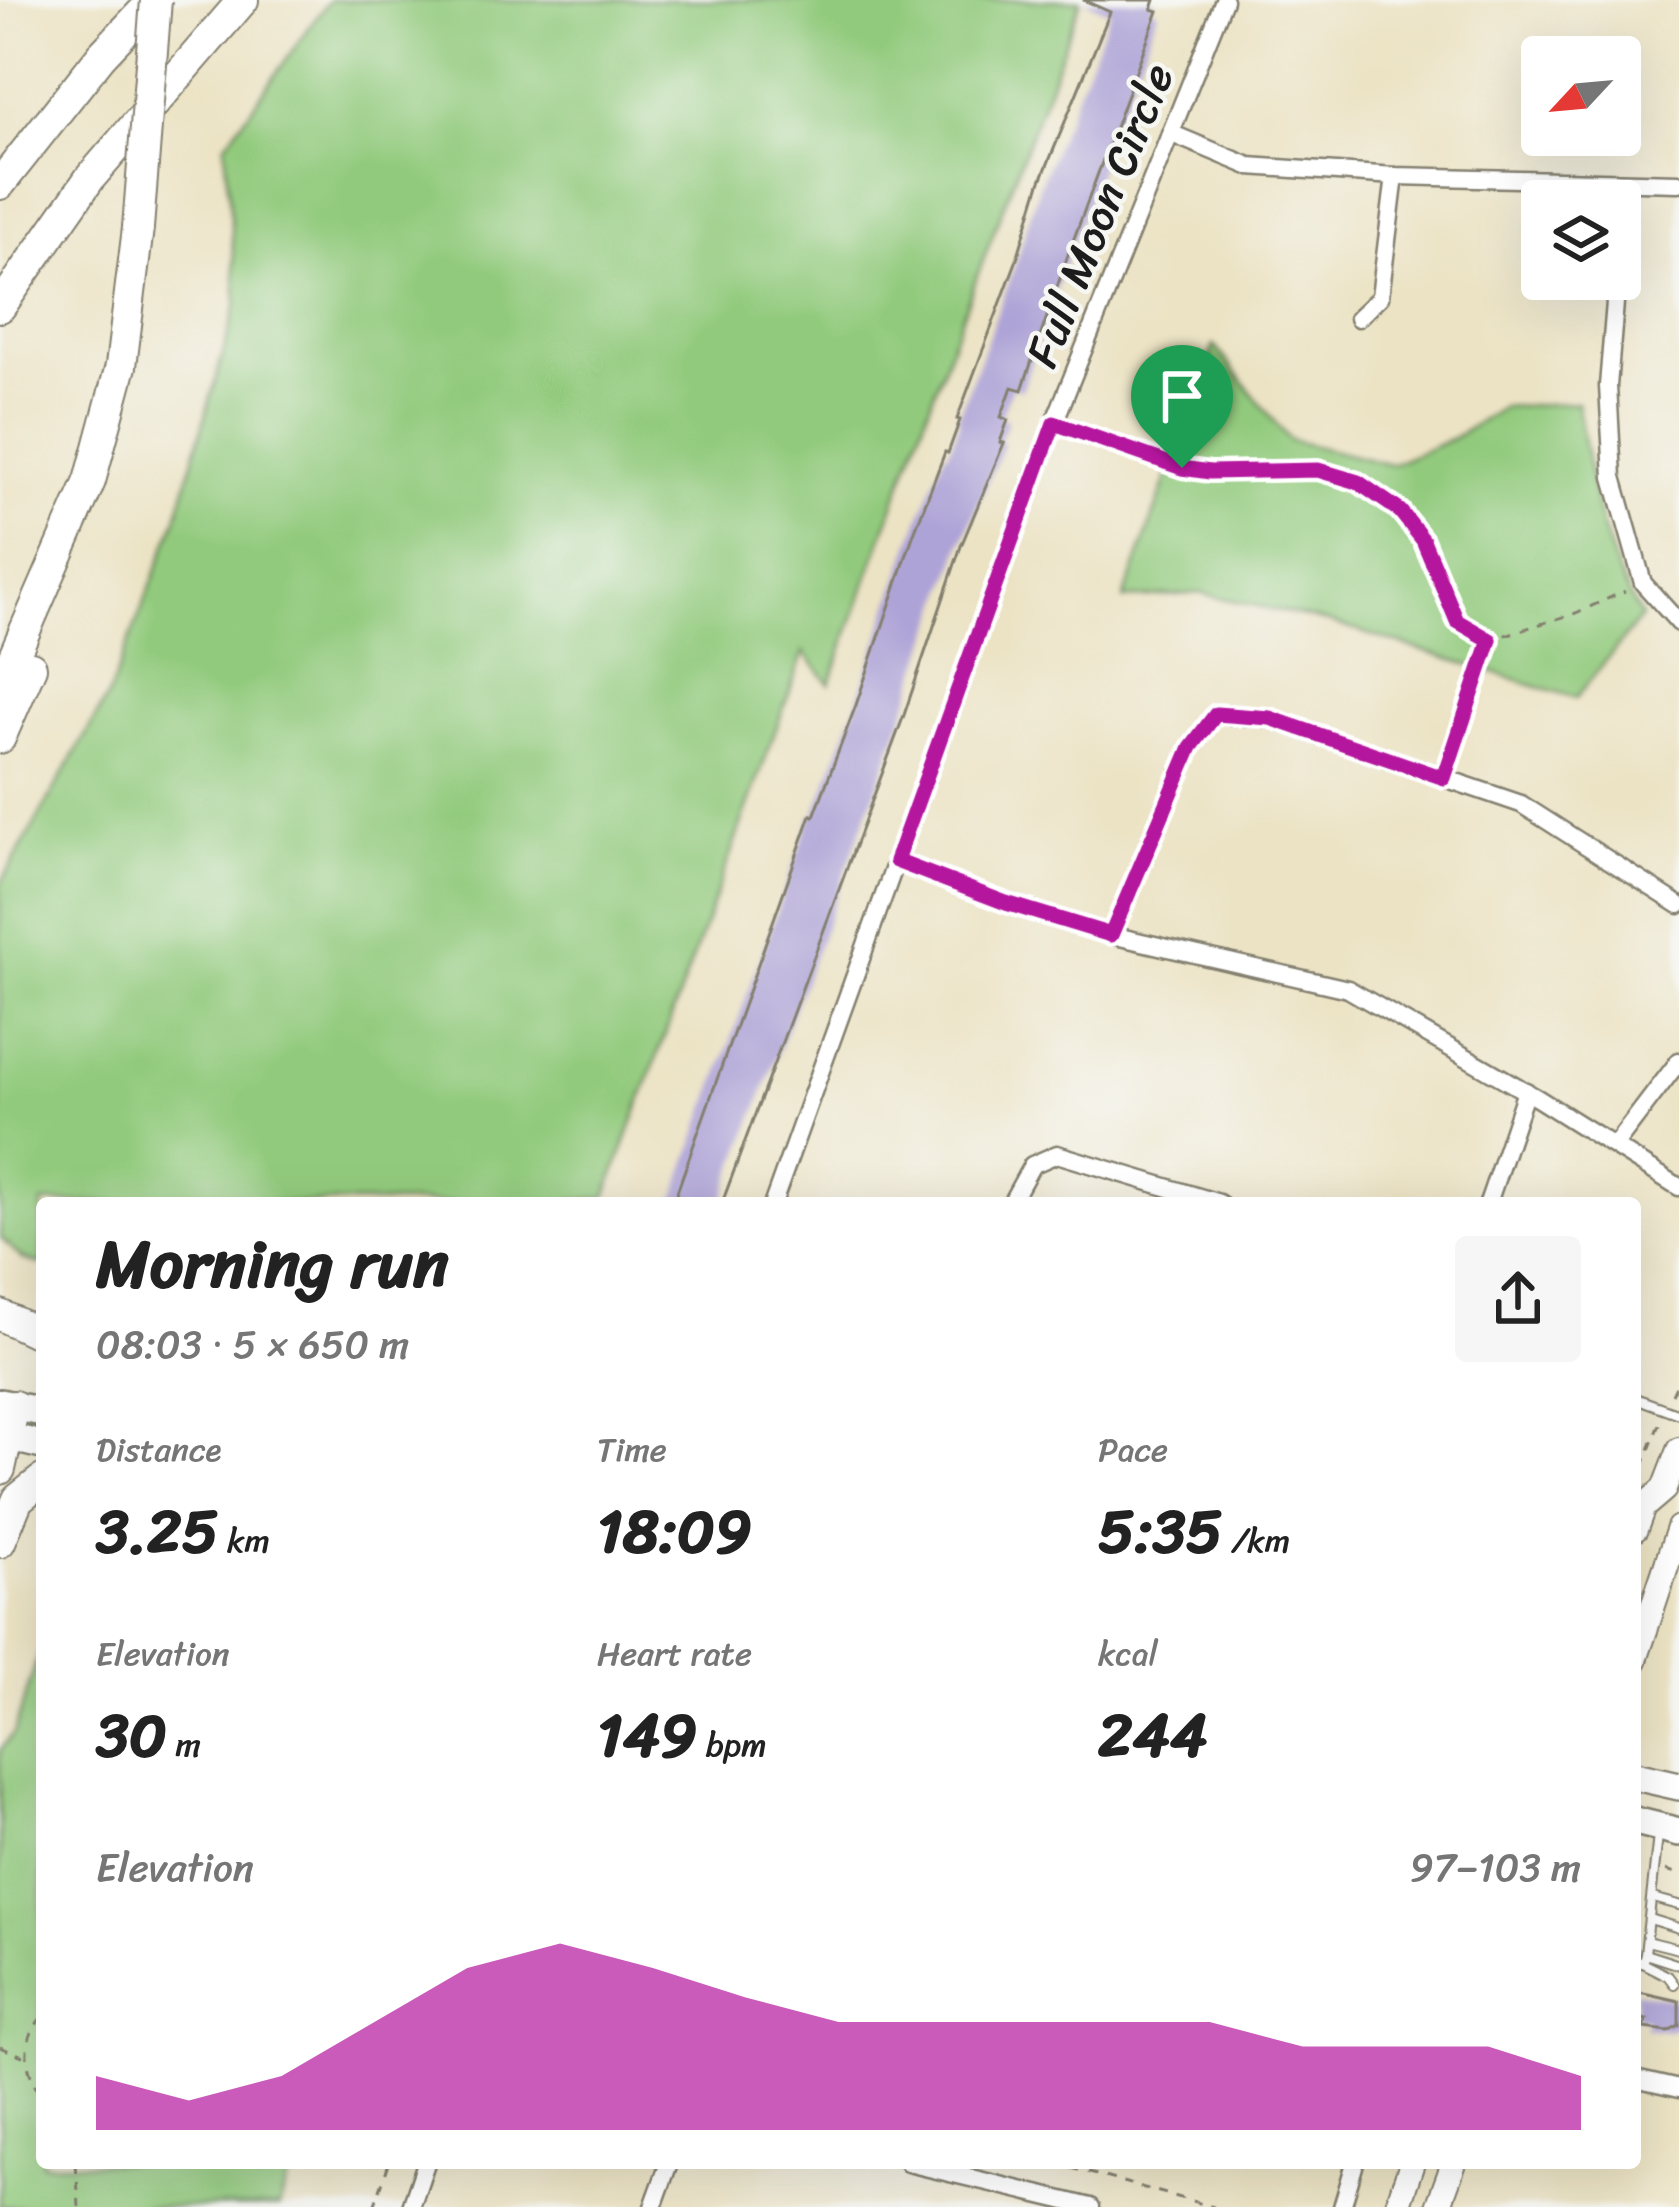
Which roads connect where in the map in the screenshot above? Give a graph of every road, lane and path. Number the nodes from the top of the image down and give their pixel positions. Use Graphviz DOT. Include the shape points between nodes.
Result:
graph roads {
  1 [pos="155,0"];
  2 [pos="243,0"];
  3 [pos="1224,0"];
  4 [pos="1170,133"];
  5 [pos="1395,176"];
  6 [pos="1526,180"];
  7 [pos="1641,183"];
  8 [pos="1679,183"];
  9 [pos="0,184"];
  10 [pos="1614,300"];
  11 [pos="0,307"];
  12 [pos="1358,318"];
  13 [pos="1054,423"];
  14 [pos="63,549"];
  15 [pos="1643,583"];
  16 [pos="1679,623"];
  17 [pos="1490,640"];
  18 [pos="0,688"];
  19 [pos="0,738"];
  20 [pos="1444,778"];
  21 [pos="896,861"];
  22 [pos="1679,905"];
  23 [pos="1111,935"];
  24 [pos="1679,1061"];
  25 [pos="1526,1091"];
  26 [pos="1616,1145"];
  27 [pos="1679,1187"];
  28 [pos="775,1197"];
  29 [pos="1014,1197"];
  30 [pos="1199,1197"];
  31 [pos="1490,1197"];
  32 [pos="0,1315"];
  33 [pos="36,1332"];
  34 [pos="1679,1379"];
  35 [pos="1675,1389"];
  36 [pos="1641,1400"];
  37 [pos="1679,1414"];
  38 [pos="13,1418"];
  39 [pos="1660,1422"];
  40 [pos="36,1439"];
  41 [pos="1679,1450"];
  42 [pos="0,1469"];
  43 [pos="1641,1469"];
  44 [pos="36,1485"];
  45 [pos="1664,1489"];
  46 [pos="1641,1510"];
  47 [pos="1679,1515"];
  48 [pos="1679,1528"];
  49 [pos="0,1542"];
  50 [pos="1641,1642"];
  51 [pos="1641,1777"];
  52 [pos="1679,1786"];
  53 [pos="1658,1827"];
  54 [pos="1653,1898"];
  55 [pos="1679,1905"];
  56 [pos="1650,1919"];
  57 [pos="1679,1928"];
  58 [pos="1647,1941"];
  59 [pos="1679,1949"];
  60 [pos="1641,1960"];
  61 [pos="1679,1965"];
  62 [pos="1674,1984"];
  63 [pos="36,2026"];
  64 [pos="0,2047"];
  65 [pos="24,2057"];
  66 [pos="1641,2080"];
  67 [pos="36,2084"];
  68 [pos="1679,2089"];
  69 [pos="76,2169"];
  70 [pos="387,2169"];
  71 [pos="423,2169"];
  72 [pos="667,2169"];
  73 [pos="933,2169"];
  74 [pos="1074,2169"];
  75 [pos="1353,2169"];
  76 [pos="1410,2169"];
  77 [pos="1452,2169"];
  78 [pos="79,2207"];
  79 [pos="374,2207"];
  80 [pos="411,2207"];
  81 [pos="653,2207"];
  82 [pos="1091,2207"];
  83 [pos="1214,2207"];
  84 [pos="1342,2207"];
  85 [pos="1397,2207"];
  86 [pos="1438,2207"];
  1 -- 9 [label="highway"];
  1 -- 14 [label="highway, bridge" via="121,366"];
  2 -- 11 [label="highway" via="90,178"];
  3 -- 4 [label="street, Full Moon Circle"];
  4 -- 5 [label="street" via="1249,166"];
  4 -- 13 [label="street, Full Moon Circle"];
  5 -- 6 [label="street"];
  5 -- 12 [label="street" via="1380,296"];
  7 -- 8 [label="street"];
  10 -- 15 [label="street" via="1613,477"];
  13 -- 17 [label="path" via="1182,468 1318,470 1358,482 1400,511 1423,540 1457,621"];
  13 -- 21 [label="street, Full Moon Circle"];
  14 -- 18 [label="highway"];
  14 -- 19 [label="highway" via="69,578"];
  15 -- 16 [label="street"];
  15 -- 17 [label="path"];
  17 -- 20 [label="path"];
  20 -- 22 [label="street" via="1521,804"];
  20 -- 23 [label="street" via="1270,718 1216,714 1191,747"];
  21 -- 23 [label="street"];
  21 -- 28 [label="street, Full Moon Circle"];
  23 -- 25 [label="street" via="1348,988"];
  24 -- 26 [label="street"];
  25 -- 26 [label="street"];
  25 -- 31 [label="street"];
  26 -- 27 [label="street"];
  29 -- 30 [label="street" via="1032,1165 1057,1154"];
  32 -- 33 [label="highway"];
  34 -- 35 [label="path"];
  36 -- 37 [label="lane"];
  38 -- 40 [label="main road"];
  38 -- 42 [label="highway"];
  39 -- 43 [label="path"];
  41 -- 45 [label="street"];
  44 -- 49 [label="highway" via="18,1499"];
  45 -- 46 [label="street"];
  45 -- 47 [label="street"];
  48 -- 50 [label="street"];
  51 -- 52 [label="main road"];
  53 -- 54 [label="lane"];
  54 -- 55 [label="lane"];
  54 -- 56 [label="lane"];
  56 -- 57 [label="lane"];
  56 -- 58 [label="lane"];
  58 -- 59 [label="lane"];
  58 -- 60 [label="lane"];
  60 -- 61 [label="lane"];
  60 -- 62 [label="lane"];
  63 -- 65 [label="path"];
  64 -- 65 [label="path"];
  65 -- 67 [label="path"];
  66 -- 68 [label="street"];
  69 -- 78 [label="path"];
  70 -- 79 [label="path"];
  71 -- 80 [label="street"];
  72 -- 81 [label="street"];
  73 -- 82 [label="street"];
  74 -- 83 [label="path"];
  75 -- 84 [label="street"];
  76 -- 85 [label="street"];
  77 -- 86 [label="street"];
}
